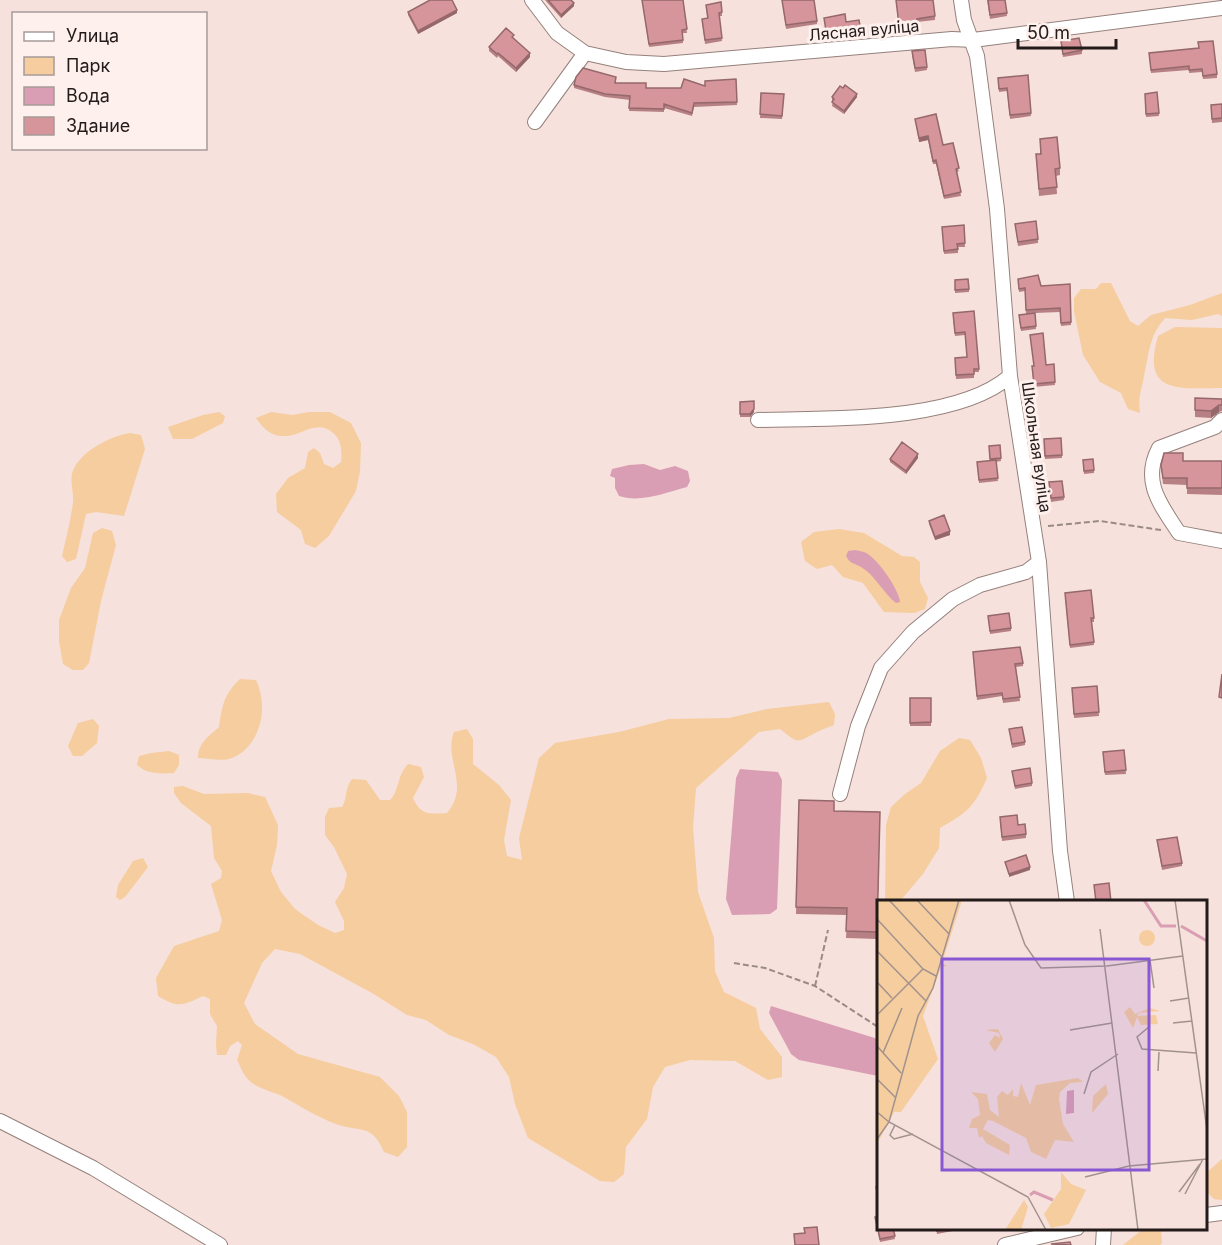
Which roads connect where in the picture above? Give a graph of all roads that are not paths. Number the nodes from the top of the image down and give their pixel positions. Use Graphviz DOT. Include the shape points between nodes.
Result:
graph roads {
  1 [pos="532,0"];
  2 [pos="961,0"];
  3 [pos="1222,8"];
  4 [pos="973,40"];
  5 [pos="585,53"];
  6 [pos="535,122"];
  7 [pos="1010,376"];
  8 [pos="758,420"];
  9 [pos="1222,420"];
  10 [pos="1222,541"];
  11 [pos="1039,562"];
  12 [pos="840,794"];
  13 [pos="1067,900"];
  14 [pos="0,1121"];
  15 [pos="1222,1214"];
  16 [pos="1207,1215"];
  17 [pos="1069,1230"];
  18 [pos="1104,1230"];
  19 [pos="220,1245"];
  20 [pos="1005,1245"];
  21 [pos="1103,1245"];
  1 -- 5 [label="street, Лясная вуліца" via="557,33"];
  2 -- 4 [label="street, Школьная вуліца"];
  3 -- 4 [label="street, Лясная вуліца"];
  4 -- 5 [label="street, Лясная вуліца" via="664,64 626,62"];
  4 -- 7 [label="street, Школьная вуліца" via="997,209"];
  5 -- 6 [label="street"];
  7 -- 8 [label="street" via="999,386 936,407 876,417"];
  7 -- 11 [label="street, Школьная вуліца"];
  9 -- 10 [label="street" via="1215,427 1159,448 1152,461 1151,477 1154,493 1179,533"];
  11 -- 12 [label="street" via="1026,572 980,585 953,599 914,632 881,668 858,726"];
  11 -- 13 [label="street, Школьная вуліца"];
  14 -- 19 [label="street" via="93,1168"];
  15 -- 16 [label="street"];
  17 -- 20 [label="street"];
  18 -- 21 [label="street"];
}
